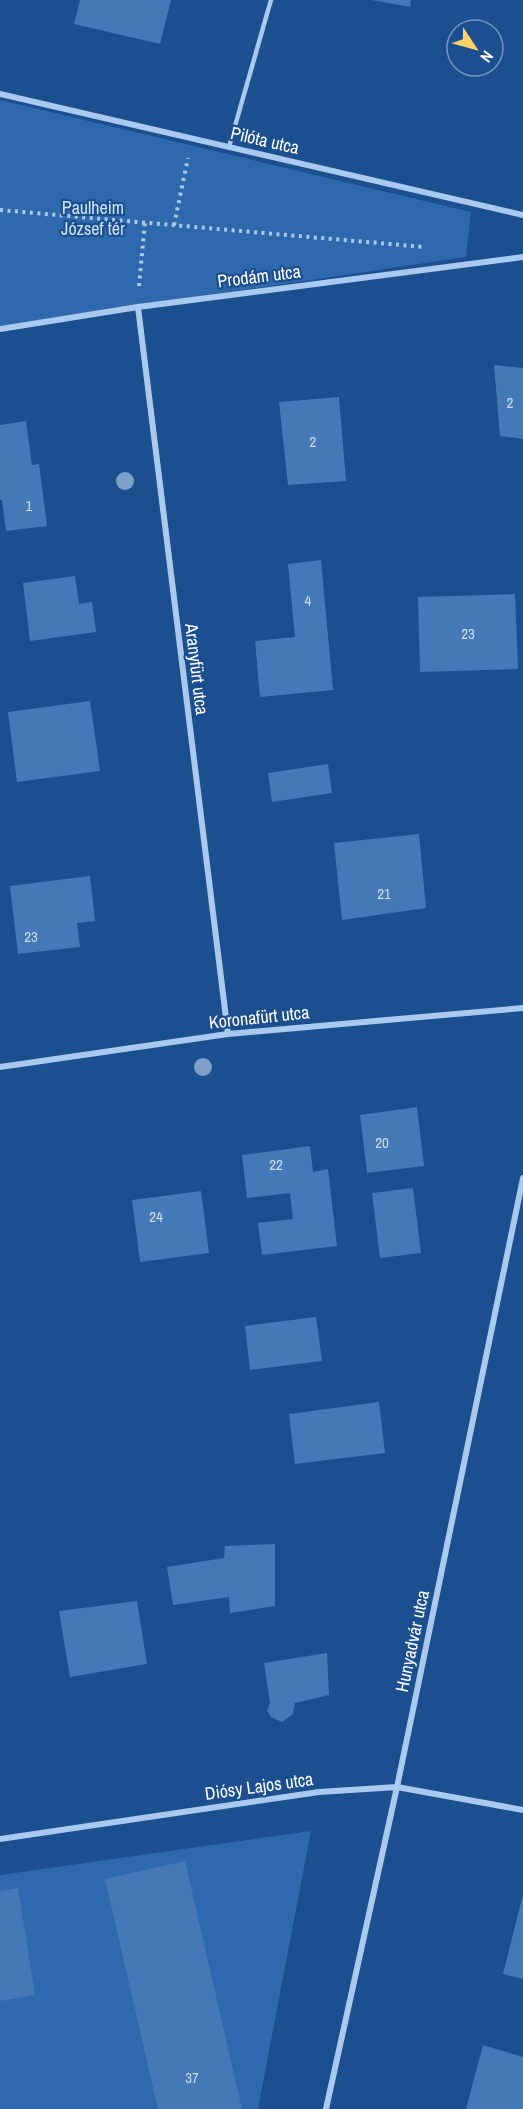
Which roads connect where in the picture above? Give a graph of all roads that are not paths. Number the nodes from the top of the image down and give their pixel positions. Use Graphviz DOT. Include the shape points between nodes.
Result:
graph roads {
  1 [pos="271,0"];
  2 [pos="0,94"];
  3 [pos="229,147"];
  4 [pos="523,215"];
  5 [pos="523,258"];
  6 [pos="138,307"];
  7 [pos="0,329"];
  8 [pos="523,1008"];
  9 [pos="228,1034"];
  10 [pos="0,1066"];
  11 [pos="523,1179"];
  12 [pos="397,1787"];
  13 [pos="523,1810"];
  14 [pos="0,1839"];
  15 [pos="326,2109"];
  1 -- 3 [label="lane"];
  2 -- 3 [label="street, Pilóta utca"];
  3 -- 4 [label="street, Pilóta utca"];
  5 -- 6 [label="street, Prodám utca"];
  6 -- 7 [label="street, Prodám utca"];
  6 -- 9 [label="street, Aranyfürt utca"];
  8 -- 9 [label="street, Koronafürt utca"];
  9 -- 10 [label="street, Koronafürt utca"];
  11 -- 12 [label="street, Hunyadvár utca"];
  12 -- 13 [label="street, Diósy Lajos utca"];
  12 -- 14 [label="street, Diósy Lajos utca" via="319,1792"];
  12 -- 15 [label="street, Hunyadvár utca"];
}
